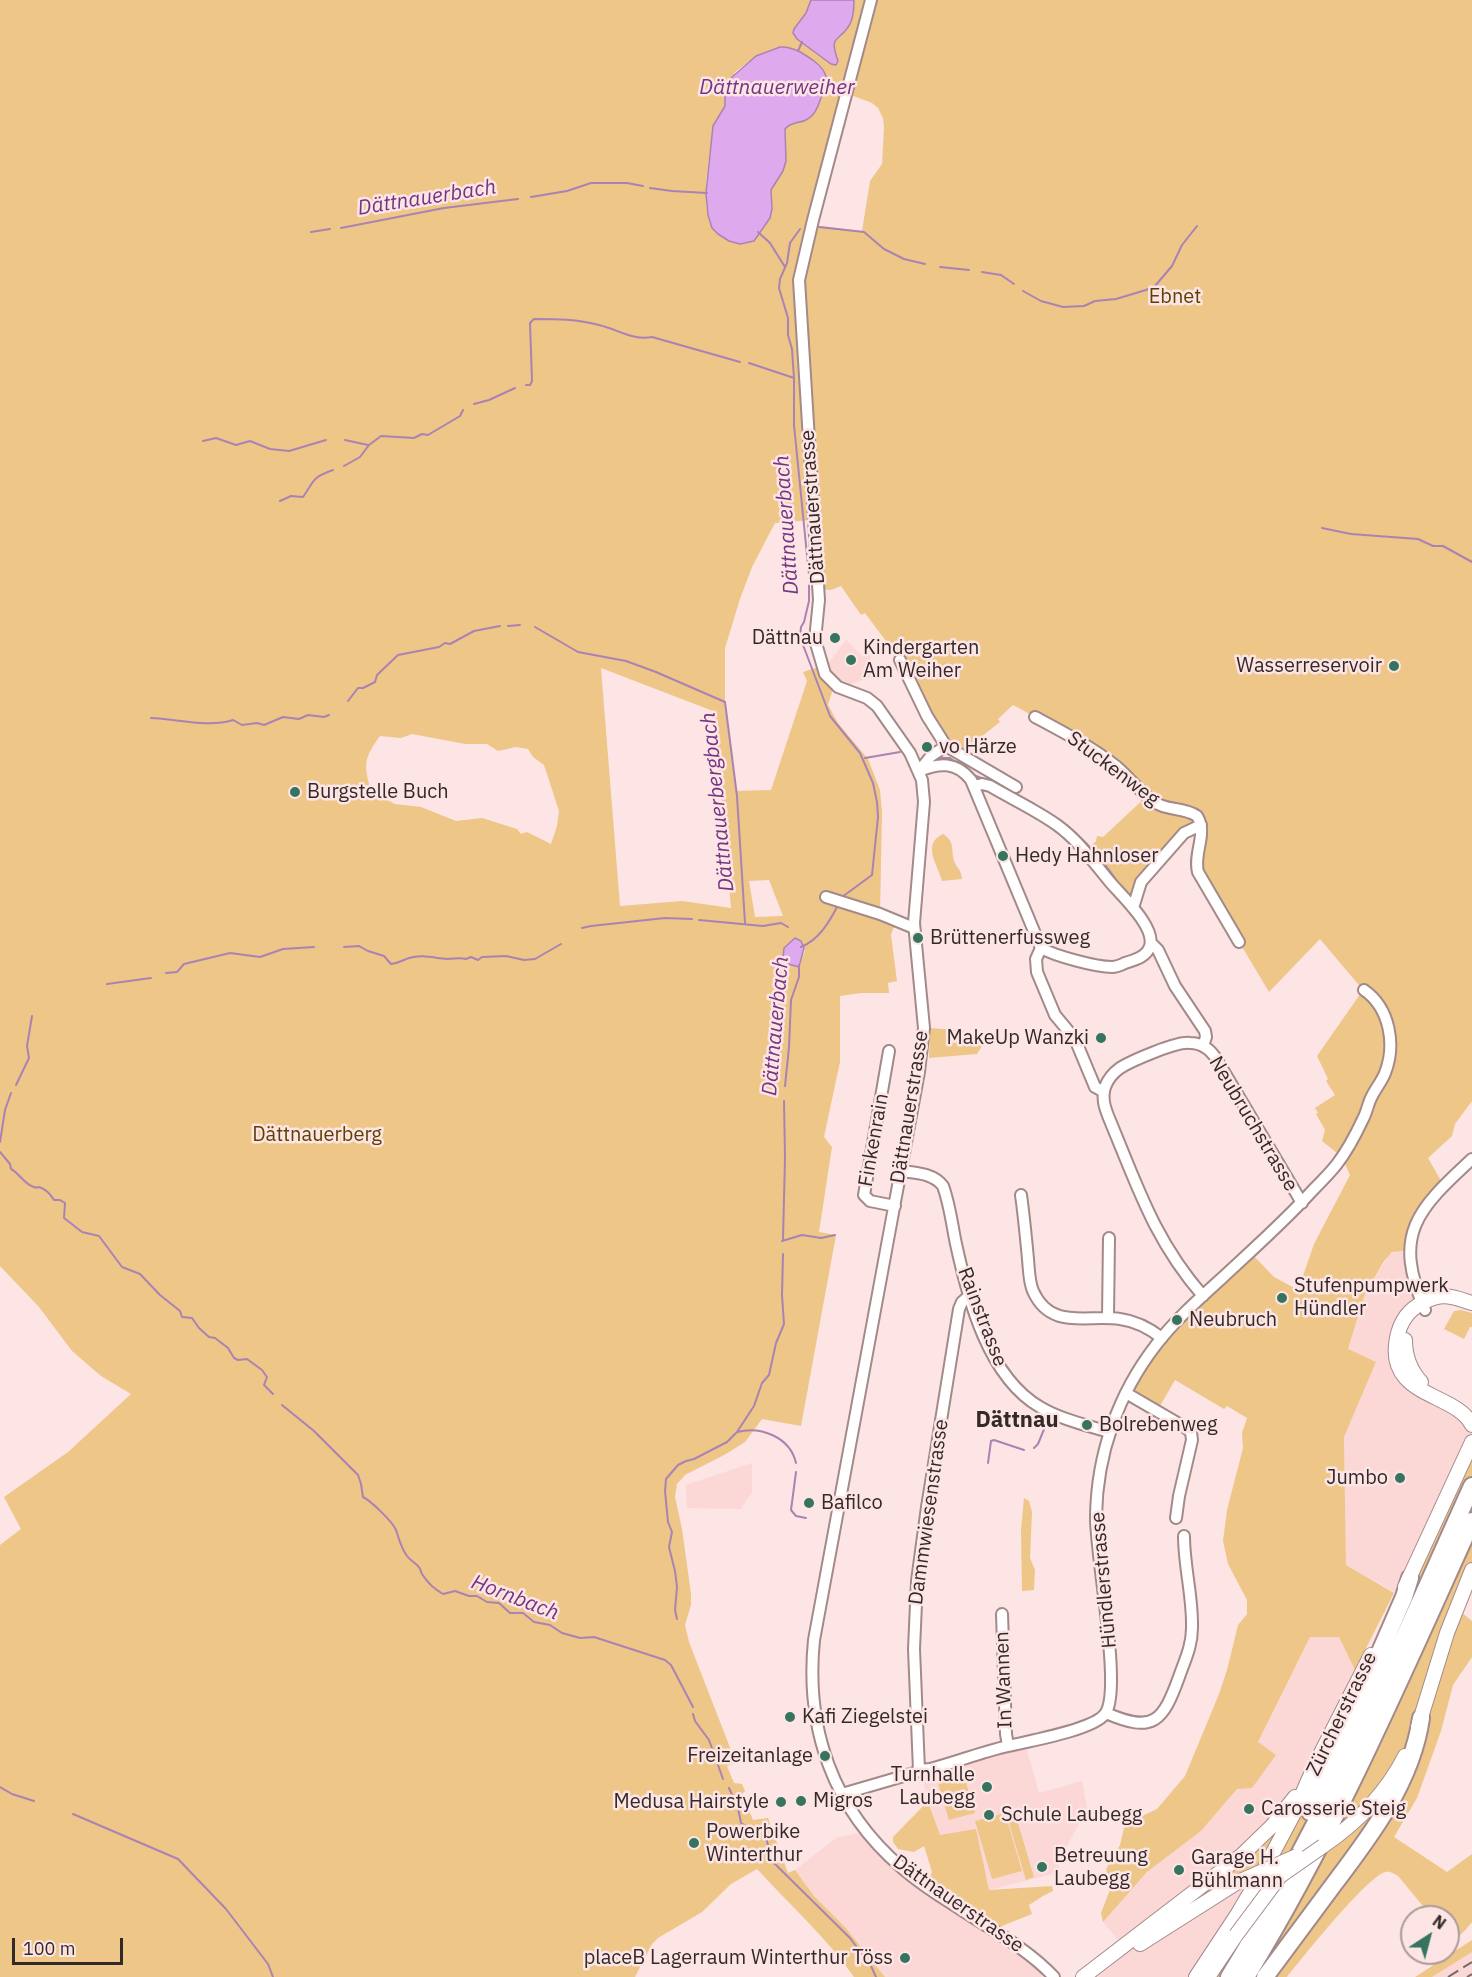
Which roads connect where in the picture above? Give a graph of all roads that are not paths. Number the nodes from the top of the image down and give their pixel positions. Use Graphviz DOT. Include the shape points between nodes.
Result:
graph roads {
  1 [pos="871,0"];
  2 [pos="900,660"];
  3 [pos="1035,717"];
  4 [pos="946,746"];
  5 [pos="919,771"];
  6 [pos="974,786"];
  7 [pos="1016,787"];
  8 [pos="1201,825"];
  9 [pos="835,900"];
  10 [pos="1133,908"];
  11 [pos="914,928"];
  12 [pos="1239,942"];
  13 [pos="1151,943"];
  14 [pos="1041,948"];
  15 [pos="1364,990"];
  16 [pos="1203,1046"];
  17 [pos="889,1051"];
  18 [pos="1104,1092"];
  19 [pos="1472,1160"];
  20 [pos="901,1171"];
  21 [pos="1021,1195"];
  22 [pos="1302,1203"];
  23 [pos="895,1206"];
  24 [pos="1109,1238"];
  25 [pos="969,1296"];
  26 [pos="1203,1296"];
  27 [pos="1469,1302"];
  28 [pos="1423,1307"];
  29 [pos="1108,1317"];
  30 [pos="1162,1338"];
  31 [pos="1126,1392"];
  32 [pos="1472,1405"];
  33 [pos="1472,1425"];
  34 [pos="1109,1432"];
  35 [pos="1472,1442"];
  36 [pos="1472,1486"];
  37 [pos="1176,1518"];
  38 [pos="1472,1521"];
  39 [pos="1184,1536"];
  40 [pos="1472,1570"];
  41 [pos="1410,1578"];
  42 [pos="1002,1614"];
  43 [pos="1106,1713"];
  44 [pos="1421,1718"];
  45 [pos="1008,1746"];
  46 [pos="1315,1765"];
  47 [pos="919,1770"];
  48 [pos="842,1794"];
  49 [pos="1323,1846"];
  50 [pos="1293,1867"];
  51 [pos="1054,1977"];
  52 [pos="1083,1977"];
  53 [pos="1095,1977"];
  54 [pos="1196,1977"];
  55 [pos="1208,1977"];
  56 [pos="1229,1977"];
  57 [pos="1246,1977"];
  58 [pos="1265,1977"];
  1 -- 5 [label="street, Dättnauerstrasse" via="799,280 820,605 815,640 823,670 831,682 877,706"];
  2 -- 4 [label="street"];
  3 -- 8 [label="street, Stuckenweg" via="1103,757 1155,803 1194,814"];
  4 -- 5 [label="street"];
  4 -- 7 [label="street"];
  5 -- 6 [label="street" via="951,765 964,772"];
  5 -- 11 [label="street, Dättnauerstrasse" via="924,802"];
  6 -- 10 [label="street, Neubruchstrasse" via="990,786 1058,826 1088,853"];
  6 -- 14 [label="street"];
  8 -- 10 [label="street" via="1184,833 1141,882"];
  8 -- 12 [label="street" via="1198,872"];
  9 -- 11 [label="street"];
  10 -- 13 [label="street, Neubruchstrasse" via="1149,931"];
  11 -- 20 [label="street, Dättnauerstrasse" via="924,1034"];
  13 -- 14 [label="street" via="1144,955 1114,967 1059,956"];
  13 -- 16 [label="street, Neubruchstrasse" via="1206,1033"];
  14 -- 18 [label="street" via="1036,959 1037,972 1055,1015 1076,1039 1095,1087"];
  15 -- 22 [label="street, Hündlerstrasse" via="1387,1020 1390,1045 1386,1071 1339,1161"];
  16 -- 18 [label="street, Neubruchstrasse" via="1180,1043 1122,1067 1110,1077"];
  16 -- 22 [label="street, Neubruchstrasse" via="1216,1057"];
  17 -- 23 [label="street, Finkenrain" via="864,1195 870,1201"];
  18 -- 26 [label="street" via="1107,1113 1148,1215 1172,1257"];
  19 -- 28 [label="street" via="1430,1200 1415,1227 1410,1263"];
  20 -- 23 [label="street, Dättnauerstrasse"];
  20 -- 25 [label="street, Rainstrasse" via="930,1176 943,1186"];
  21 -- 29 [label="street" via="1030,1276 1041,1303 1059,1316 1072,1319"];
  22 -- 26 [label="street, Hündlerstrasse"];
  23 -- 48 [label="street, Dättnauerstrasse" via="811,1668 816,1723 828,1765"];
  24 -- 29 [label="street"];
  25 -- 34 [label="street, Rainstrasse" via="997,1362 1018,1390 1049,1412"];
  25 -- 47 [label="street, Dammwiesenstrasse" via="959,1310 919,1560 915,1640"];
  26 -- 30 [label="street, Hündlerstrasse"];
  27 -- 28 [label="main road" via="1444,1296 1432,1298"];
  28 -- 32 [label="main road" via="1405,1342 1414,1373 1432,1390"];
  28 -- 33 [label="main road" via="1409,1314 1399,1330 1396,1347 1400,1365 1417,1388 1460,1410"];
  29 -- 30 [label="street" via="1137,1323"];
  30 -- 31 [label="street, Hündlerstrasse"];
  31 -- 34 [label="street, Hündlerstrasse"];
  31 -- 37 [label="street" via="1192,1434"];
  34 -- 43 [label="street, Hündlerstrasse" via="1096,1517 1111,1658"];
  35 -- 41 [label="main road, Zürcherstrasse"];
  36 -- 50 [label="highway" via="1355,1743"];
  38 -- 57 [label="highway" via="1343,1802"];
  39 -- 43 [label="street" via="1192,1634 1171,1701 1162,1714 1144,1723"];
  40 -- 44 [label="main road" via="1447,1633"];
  41 -- 46 [label="main road, Zürcherstrasse"];
  41 -- 50 [label="highway" via="1305,1824"];
  42 -- 45 [label="street, In Wannen"];
  43 -- 45 [label="street" via="1099,1720 1077,1728"];
  44 -- 49 [label="main road" via="1406,1755 1383,1792 1370,1808"];
  44 -- 58 [label="highway" via="1410,1764 1382,1817"];
  45 -- 47 [label="street"];
  46 -- 52 [label="main road" via="1256,1844"];
  46 -- 54 [label="main road, Zürcherstrasse" via="1267,1864"];
  47 -- 48 [label="street"];
  48 -- 51 [label="street, Dättnauerstrasse" via="866,1832 904,1870 1032,1956"];
  49 -- 53 [label="main road, bridge" via="1236,1883"];
  49 -- 55 [label="main road, bridge" via="1275,1881"];
  50 -- 56 [label="highway"];
}
